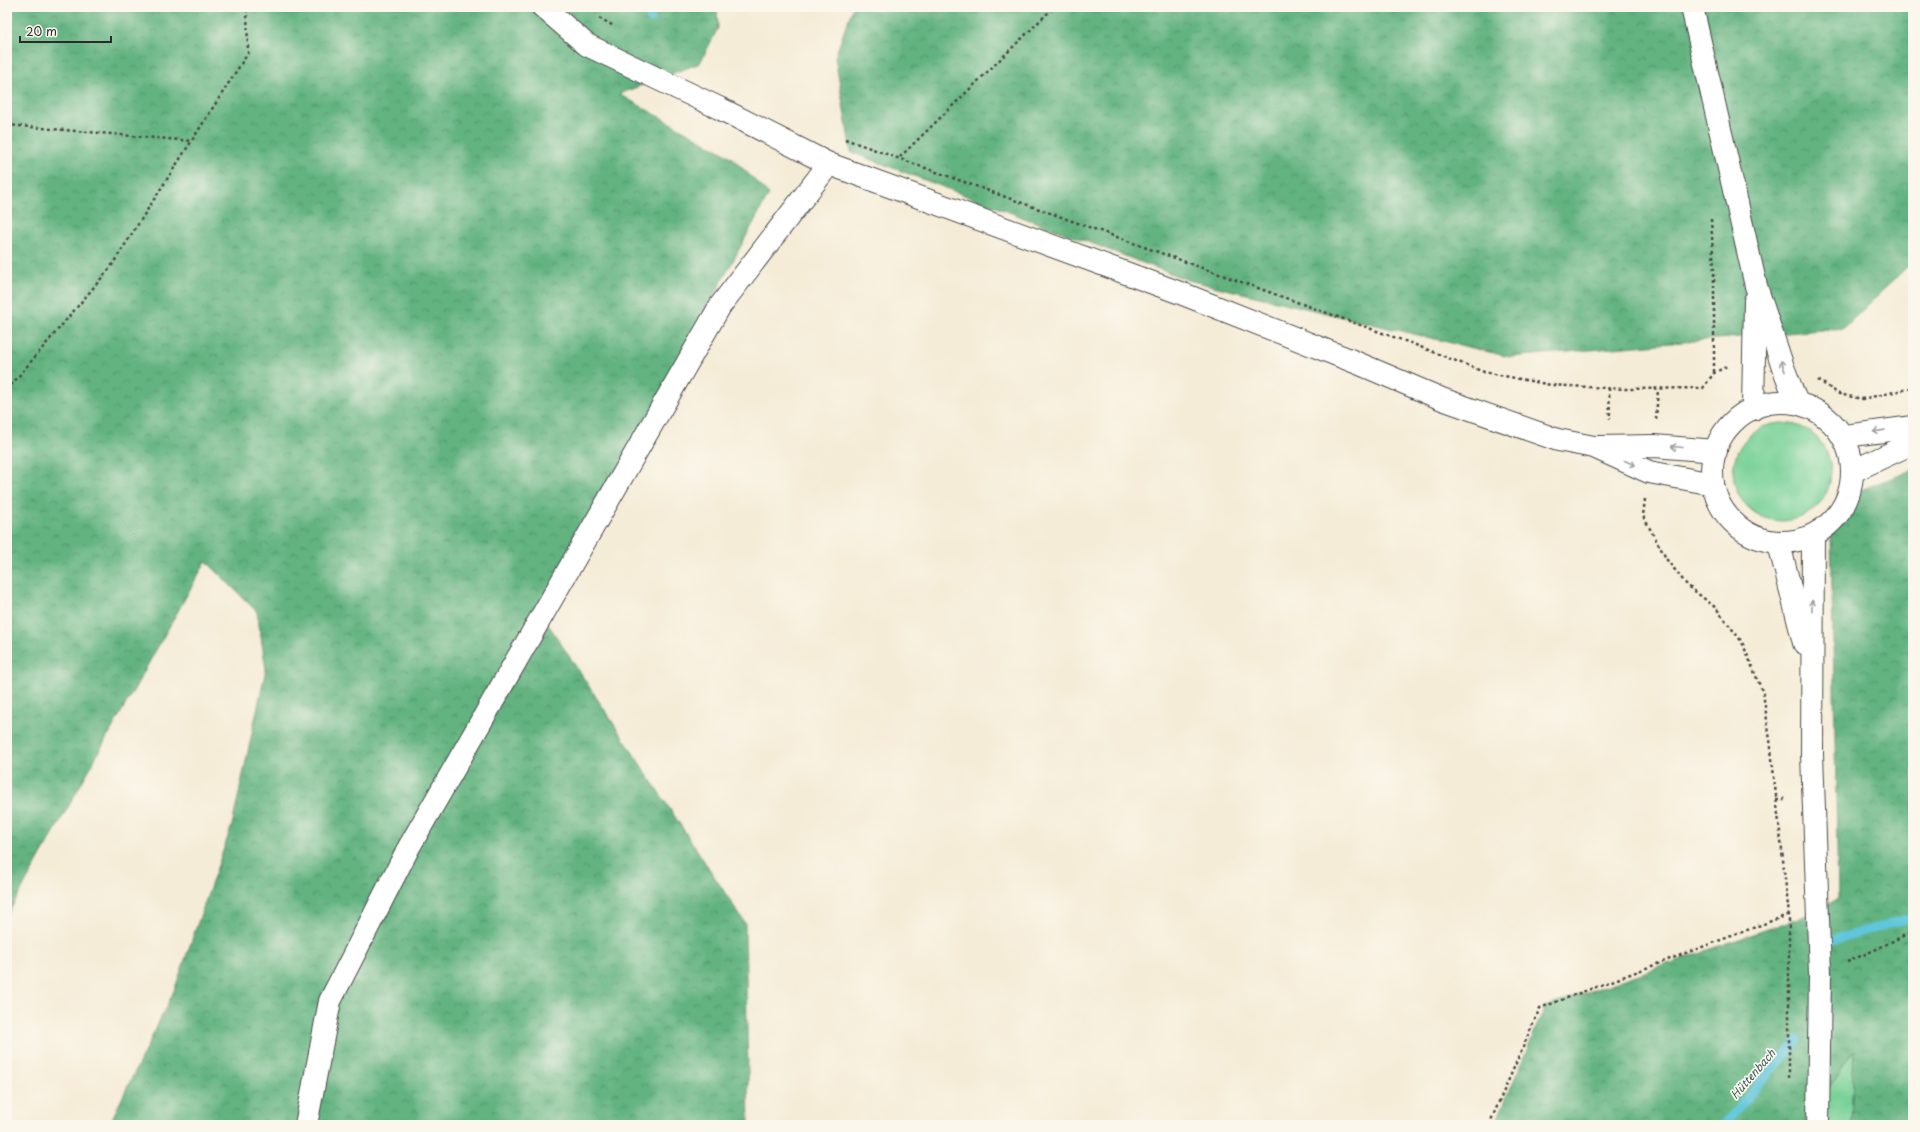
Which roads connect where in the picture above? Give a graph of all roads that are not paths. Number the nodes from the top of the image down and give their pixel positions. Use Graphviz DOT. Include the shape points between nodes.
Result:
graph roads {
  1 [pos="543,7"];
  2 [pos="1692,7"];
  3 [pos="829,164"];
  4 [pos="1756,286"];
  5 [pos="1797,403"];
  6 [pos="1753,409"];
  7 [pos="1913,427"];
  8 [pos="1845,436"];
  9 [pos="1913,443"];
  10 [pos="1603,447"];
  11 [pos="1716,451"];
  12 [pos="1853,471"];
  13 [pos="1713,484"];
  14 [pos="1813,536"];
  15 [pos="1779,544"];
  16 [pos="1811,673"];
  17 [pos="306,1125"];
  18 [pos="1818,1125"];
  1 -- 3 [label="street" via="587,45"];
  2 -- 4 [label="street"];
  3 -- 10 [label="street" via="1184,294 1442,399 1558,440"];
  3 -- 17 [label="street" via="720,306 409,847 330,1001"];
  5 -- 4 [label="street, one-way"];
  4 -- 6 [label="street"];
  5 -- 6 [label="street" via="1771,404"];
  5 -- 8 [label="street" via="1820,413"];
  6 -- 11 [label="street" via="1724,433"];
  7 -- 8 [label="street, one-way"];
  8 -- 12 [label="street"];
  9 -- 12 [label="street"];
  11 -- 10 [label="street, one-way" via="1654,446"];
  10 -- 13 [label="street, one-way" via="1649,472"];
  11 -- 13 [label="street"];
  12 -- 14 [label="street" via="1846,500 1836,518"];
  13 -- 15 [label="street" via="1720,505 1733,523 1752,536"];
  14 -- 15 [label="street"];
  16 -- 14 [label="street, one-way"];
  15 -- 16 [label="street"];
  16 -- 18 [label="street" via="1820,973"];
}
